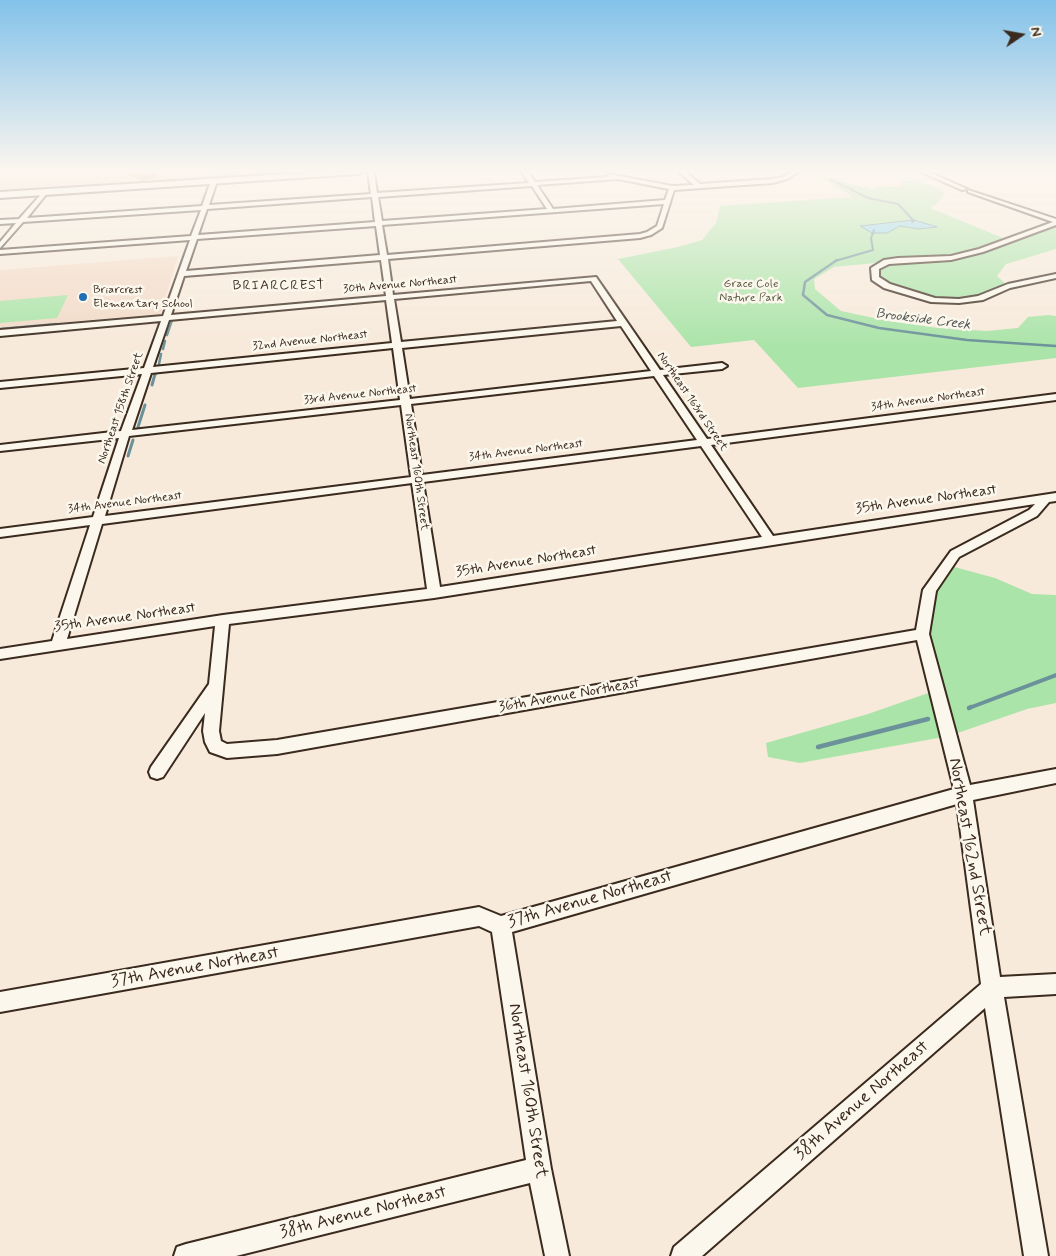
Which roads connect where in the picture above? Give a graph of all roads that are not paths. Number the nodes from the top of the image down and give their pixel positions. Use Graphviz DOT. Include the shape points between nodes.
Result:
graph roads {
  1 [pos="12,231"];
  2 [pos="196,231"];
  3 [pos="291,231"];
  4 [pos="380,231"];
  5 [pos="655,231"];
  6 [pos="1034,231"];
  7 [pos="193,238"];
  8 [pos="0,246"];
  9 [pos="0,252"];
  10 [pos="384,257"];
  11 [pos="180,274"];
  12 [pos="1055,277"];
  13 [pos="593,279"];
  14 [pos="390,297"];
  15 [pos="165,318"];
  16 [pos="623,323"];
  17 [pos="0,333"];
  18 [pos="397,344"];
  19 [pos="722,366"];
  20 [pos="147,370"];
  21 [pos="657,374"];
  22 [pos="0,385"];
  23 [pos="1056,397"];
  24 [pos="406,403"];
  25 [pos="125,434"];
  26 [pos="704,443"];
  27 [pos="0,448"];
  28 [pos="417,478"];
  29 [pos="1051,498"];
  30 [pos="97,521"];
  31 [pos="0,533"];
  32 [pos="770,540"];
  33 [pos="434,593"];
  34 [pos="223,620"];
  35 [pos="922,634"];
  36 [pos="58,644"];
  37 [pos="0,654"];
  38 [pos="216,686"];
  39 [pos="157,772"];
  40 [pos="1056,776"];
  41 [pos="964,794"];
  42 [pos="500,926"];
  43 [pos="1056,984"];
  44 [pos="992,988"];
  45 [pos="0,1002"];
  46 [pos="539,1169"];
  47 [pos="186,1256"];
  48 [pos="558,1256"];
  49 [pos="683,1256"];
  50 [pos="1036,1256"];
  1 -- 8 [label="street"];
  2 -- 7 [label="street, Northeast 158th Street"];
  3 -- 7 [label="street"];
  4 -- 10 [label="street, Northeast 160th Street"];
  5 -- 10 [label="street" via="640,236"];
  6 -- 12 [label="street" via="981,252 951,258 887,262 875,268 876,278 887,286 934,300 959,301 980,298 1008,286"];
  7 -- 9 [label="street"];
  7 -- 11 [label="street, Northeast 158th Street"];
  10 -- 11 [label="street"];
  10 -- 14 [label="street, Northeast 160th Street"];
  11 -- 15 [label="street, Northeast 158th Street"];
  13 -- 14 [label="street, 30th Avenue Northeast"];
  13 -- 16 [label="street, Northeast 163rd Street"];
  14 -- 15 [label="street, 30th Avenue Northeast"];
  14 -- 18 [label="street, Northeast 160th Street"];
  15 -- 17 [label="street, 30th Avenue Northeast"];
  15 -- 20 [label="street, Northeast 158th Street"];
  16 -- 18 [label="street, 32nd Avenue Northeast"];
  16 -- 21 [label="street, Northeast 163rd Street"];
  18 -- 20 [label="street, 32nd Avenue Northeast"];
  18 -- 24 [label="street, Northeast 160th Street"];
  19 -- 21 [label="street, 33rd Avenue Northeast"];
  20 -- 22 [label="street, 32nd Avenue Northeast"];
  20 -- 25 [label="street, Northeast 158th Street"];
  21 -- 24 [label="street, 33rd Avenue Northeast"];
  21 -- 26 [label="street, Northeast 163rd Street"];
  23 -- 26 [label="street, 34th Avenue Northeast"];
  24 -- 25 [label="street, 33rd Avenue Northeast"];
  24 -- 28 [label="street, Northeast 160th Street"];
  25 -- 27 [label="street, 33rd Avenue Northeast"];
  25 -- 30 [label="street, Northeast 158th Street"];
  26 -- 28 [label="street, 34th Avenue Northeast"];
  26 -- 32 [label="street, Northeast 163rd Street"];
  28 -- 30 [label="street, 34th Avenue Northeast"];
  28 -- 33 [label="street, Northeast 160th Street"];
  29 -- 32 [label="street, 35th Avenue Northeast"];
  29 -- 35 [label="street, Northeast 162nd Street" via="1033,513 956,554 930,590"];
  30 -- 31 [label="street, 34th Avenue Northeast"];
  30 -- 36 [label="street, Northeast 158th Street"];
  32 -- 33 [label="street, 35th Avenue Northeast"];
  33 -- 34 [label="street, 35th Avenue Northeast"];
  34 -- 36 [label="street, 35th Avenue Northeast"];
  34 -- 38 [label="street"];
  35 -- 38 [label="street, 36th Avenue Northeast" via="278,746 227,751 216,747 211,731"];
  35 -- 41 [label="street, Northeast 162nd Street"];
  36 -- 37 [label="street, 35th Avenue Northeast"];
  38 -- 39 [label="street"];
  40 -- 41 [label="street, 37th Avenue Northeast"];
  41 -- 42 [label="street, 37th Avenue Northeast"];
  41 -- 44 [label="street, Northeast 162nd Street"];
  42 -- 45 [label="street, 37th Avenue Northeast" via="479,916"];
  42 -- 46 [label="street, Northeast 160th Street"];
  43 -- 44 [label="street"];
  44 -- 49 [label="street, 38th Avenue Northeast"];
  44 -- 50 [label="street, Northeast 162nd Street"];
  46 -- 47 [label="street, 38th Avenue Northeast"];
  46 -- 48 [label="street, Northeast 160th Street"];
}
